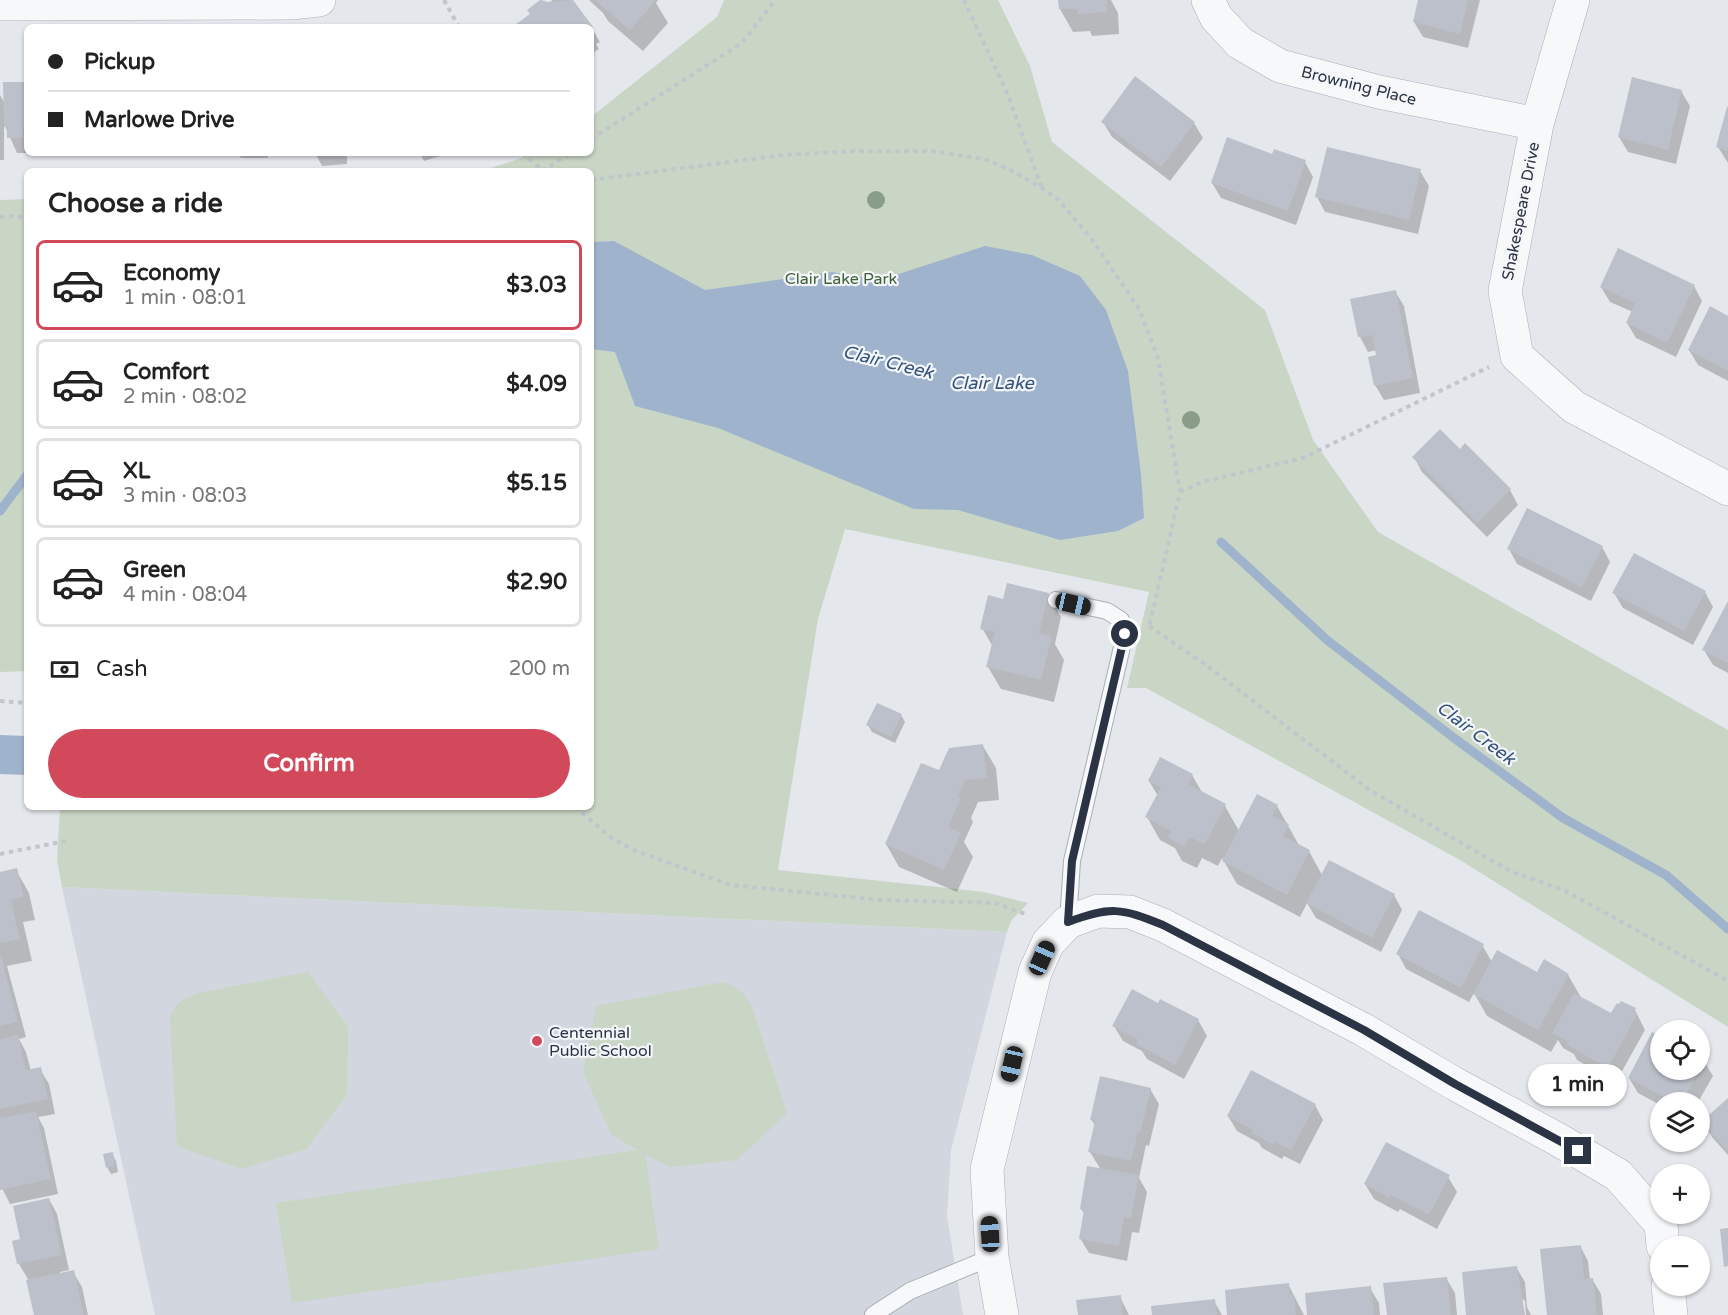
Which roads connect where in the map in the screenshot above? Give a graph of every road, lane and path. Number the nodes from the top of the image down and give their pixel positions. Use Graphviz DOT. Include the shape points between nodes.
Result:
graph roads {
  1 [pos="319,0"];
  2 [pos="444,0"];
  3 [pos="775,0"];
  4 [pos="964,0"];
  5 [pos="1208,0"];
  6 [pos="1573,0"];
  7 [pos="0,4"];
  8 [pos="457,24"];
  9 [pos="1537,124"];
  10 [pos="594,138"];
  11 [pos="526,156"];
  12 [pos="566,156"];
  13 [pos="540,168"];
  14 [pos="548,168"];
  15 [pos="594,180"];
  16 [pos="1042,188"];
  17 [pos="0,217"];
  18 [pos="24,218"];
  19 [pos="1466,380"];
  20 [pos="1728,489"];
  21 [pos="1056,600"];
  22 [pos="1149,626"];
  23 [pos="0,701"];
  24 [pos="24,703"];
  25 [pos="579,810"];
  26 [pos="66,841"];
  27 [pos="0,854"];
  28 [pos="1024,914"];
  29 [pos="1058,933"];
  30 [pos="1728,981"];
  31 [pos="1662,1236"];
  32 [pos="992,1257"];
  33 [pos="1669,1296"];
  34 [pos="873,1315"];
  35 [pos="1002,1315"];
  36 [pos="1671,1315"];
  1 -- 7 [label="street"];
  2 -- 8 [label="path"];
  3 -- 10 [label="path" via="742,43"];
  4 -- 16 [label="path" via="1007,93"];
  5 -- 9 [label="street, Browning Place" via="1216,17 1240,43 1281,66 1379,92"];
  6 -- 9 [label="street, Shakespeare Drive"];
  9 -- 20 [label="street, Shakespeare Drive" via="1505,291 1517,356 1574,406"];
  11 -- 13 [label="path"];
  12 -- 14 [label="path"];
  15 -- 16 [label="path" via="783,155 932,151 984,159"];
  16 -- 19 [label="path" via="1059,200 1093,241 1139,309 1158,358 1180,492 1202,482 1303,458"];
  17 -- 18 [label="path"];
  21 -- 29 [label="lane" via="1107,611 1121,620 1125,634"];
  22 -- 30 [label="path" via="1371,791 1512,872 1564,890"];
  23 -- 24 [label="path"];
  25 -- 28 [label="path" via="613,839 636,851 731,885 880,900 996,903"];
  26 -- 27 [label="path"];
  29 -- 31 [label="street" via="1098,911 1130,912 1163,925 1364,1030 1618,1175 1661,1224"];
  29 -- 32 [label="street" via="1035,972 987,1169"];
  32 -- 34 [label="lane" via="910,1291"];
  32 -- 35 [label="street"];
  33 -- 36 [label="street"];
}
